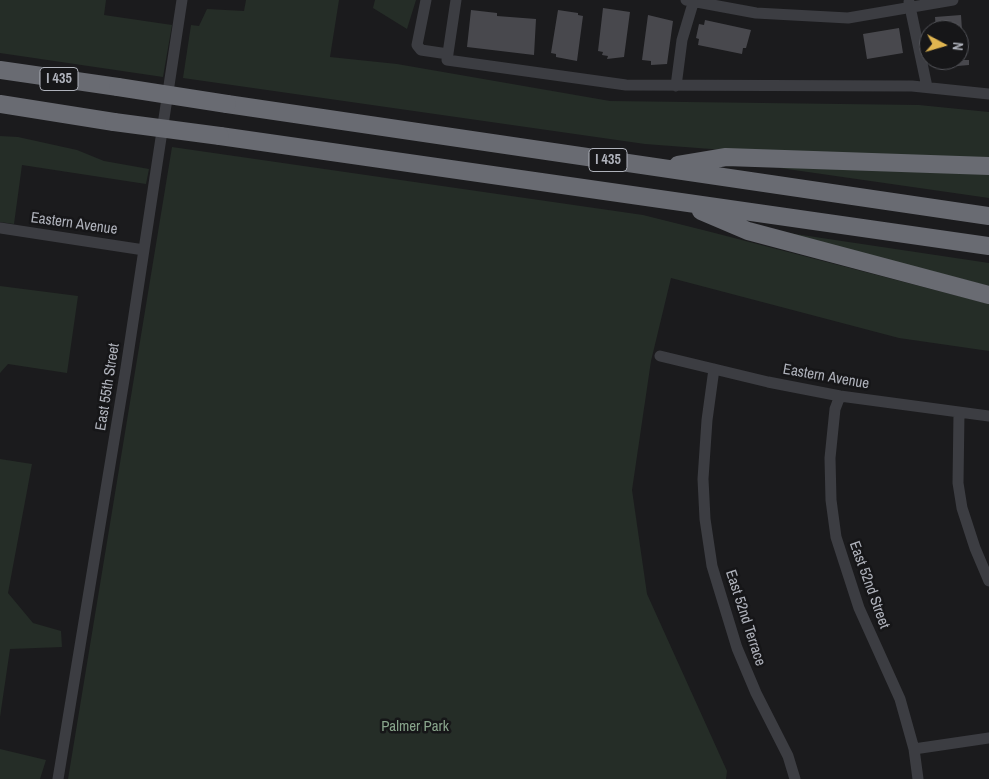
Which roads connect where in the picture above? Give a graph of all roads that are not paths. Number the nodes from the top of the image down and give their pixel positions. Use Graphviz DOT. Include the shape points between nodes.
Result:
graph roads {
  1 [pos="182,0"];
  2 [pos="426,0"];
  3 [pos="456,0"];
  4 [pos="692,0"];
  5 [pos="953,0"];
  6 [pos="909,4"];
  7 [pos="448,57"];
  8 [pos="0,70"];
  9 [pos="676,86"];
  10 [pos="927,87"];
  11 [pos="989,94"];
  12 [pos="0,104"];
  13 [pos="989,166"];
  14 [pos="659,168"];
  15 [pos="680,202"];
  16 [pos="989,216"];
  17 [pos="0,228"];
  18 [pos="989,246"];
  19 [pos="144,250"];
  20 [pos="989,295"];
  21 [pos="660,356"];
  22 [pos="714,369"];
  23 [pos="840,396"];
  24 [pos="960,413"];
  25 [pos="989,416"];
  26 [pos="989,581"];
  27 [pos="989,738"];
  28 [pos="914,749"];
  29 [pos="58,779"];
  30 [pos="795,779"];
  31 [pos="918,779"];
  1 -- 19 [label="street, East 55th Street"];
  2 -- 7 [label="street" via="417,45 421,50"];
  3 -- 7 [label="street"];
  4 -- 6 [label="street" via="756,12 848,18"];
  4 -- 9 [label="street" via="682,40"];
  5 -- 6 [label="street"];
  6 -- 10 [label="street"];
  7 -- 9 [label="street" via="626,85"];
  8 -- 14 [label="highway, I 435, bridge"];
  9 -- 10 [label="street" via="821,84"];
  10 -- 11 [label="street"];
  12 -- 15 [label="highway, I 435, bridge"];
  13 -- 14 [label="highway" via="726,157"];
  14 -- 16 [label="highway, I 435"];
  15 -- 18 [label="highway, I 435"];
  15 -- 20 [label="highway" via="748,231"];
  17 -- 19 [label="street, Eastern Avenue"];
  19 -- 29 [label="street, East 55th Street"];
  21 -- 22 [label="street, Eastern Avenue"];
  22 -- 23 [label="street, Eastern Avenue"];
  22 -- 30 [label="street, East 52nd Terrace" via="703,479 712,566 737,648 788,756"];
  23 -- 24 [label="street, Eastern Avenue"];
  23 -- 28 [label="street, East 52nd Street" via="835,409 830,458 836,537 859,608 900,699"];
  24 -- 25 [label="street, Eastern Avenue"];
  24 -- 26 [label="street" via="958,483 962,508"];
  27 -- 28 [label="street"];
  28 -- 31 [label="street, East 52nd Street"];
}
